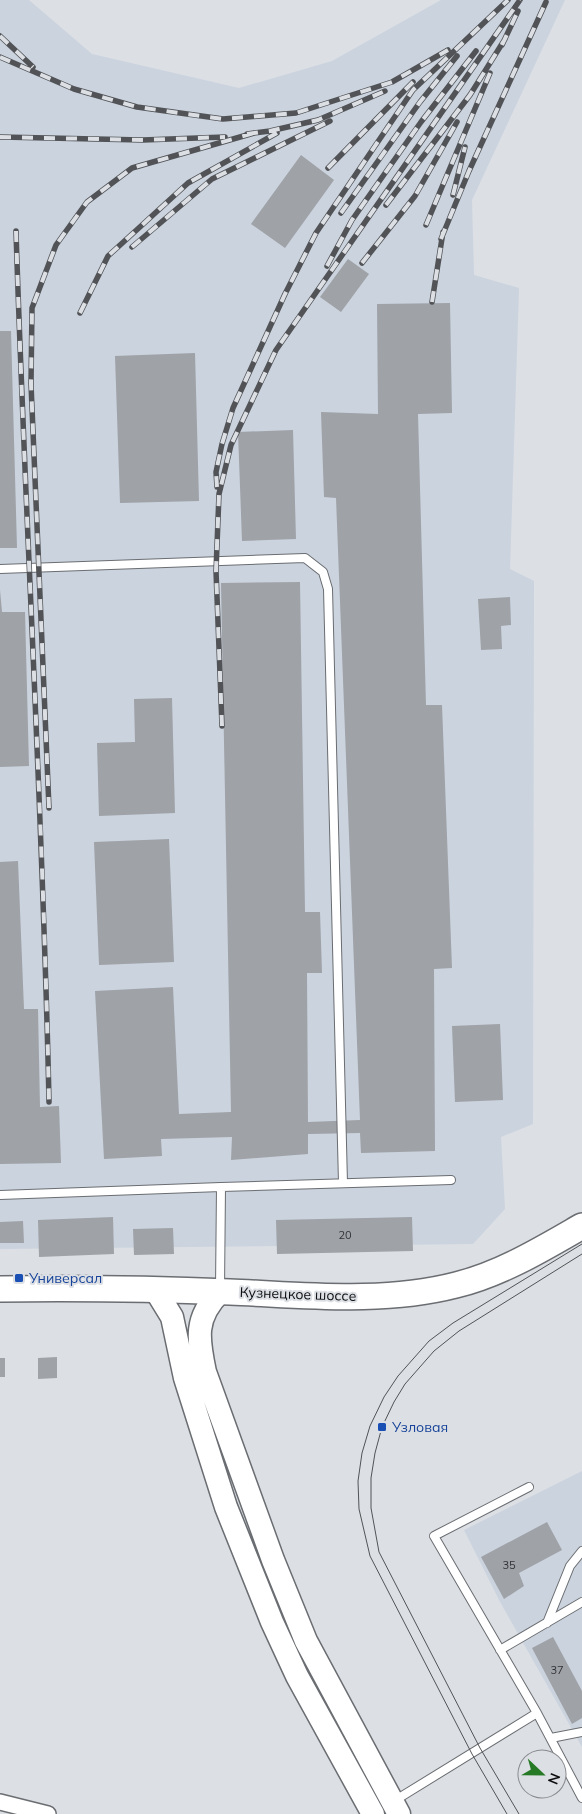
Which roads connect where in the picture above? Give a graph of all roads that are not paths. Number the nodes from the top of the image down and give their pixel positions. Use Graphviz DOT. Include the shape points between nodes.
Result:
graph roads {
  1 [pos="0,569"];
  2 [pos="451,1180"];
  3 [pos="342,1183"];
  4 [pos="221,1187"];
  5 [pos="0,1195"];
  6 [pos="582,1226"];
  7 [pos="0,1289"];
  8 [pos="156,1291"];
  9 [pos="220,1292"];
  10 [pos="529,1487"];
  11 [pos="582,1551"];
  12 [pos="582,1602"];
  13 [pos="547,1623"];
  14 [pos="500,1650"];
  15 [pos="537,1713"];
  16 [pos="582,1732"];
  17 [pos="551,1738"];
  18 [pos="582,1798"];
  19 [pos="0,1802"];
  20 [pos="396,1808"];
  21 [pos="48,1814"];
  22 [pos="373,1814"];
  1 -- 3 [label="lane" via="305,558 323,572 328,589"];
  2 -- 3 [label="lane"];
  3 -- 4 [label="lane"];
  4 -- 5 [label="lane"];
  4 -- 9 [label="lane"];
  6 -- 9 [label="main road, Кузнецкое шоссе" via="532,1254 440,1289 353,1297"];
  7 -- 8 [label="main road, Кузнецкое шоссе"];
  8 -- 9 [label="main road, Кузнецкое шоссе"];
  8 -- 22 [label="main road" via="172,1317 185,1378 226,1507 272,1622 297,1676"];
  9 -- 20 [label="main road" via="205,1308 200,1322 205,1372 306,1641"];
  10 -- 14 [label="lane" via="434,1536"];
  11 -- 13 [label="lane" via="570,1566"];
  12 -- 13 [label="lane"];
  13 -- 14 [label="lane"];
  14 -- 15 [label="lane"];
  15 -- 17 [label="lane"];
  15 -- 20 [label="lane"];
  16 -- 17 [label="lane"];
  17 -- 18 [label="lane"];
  19 -- 21 [label="street"];
}
